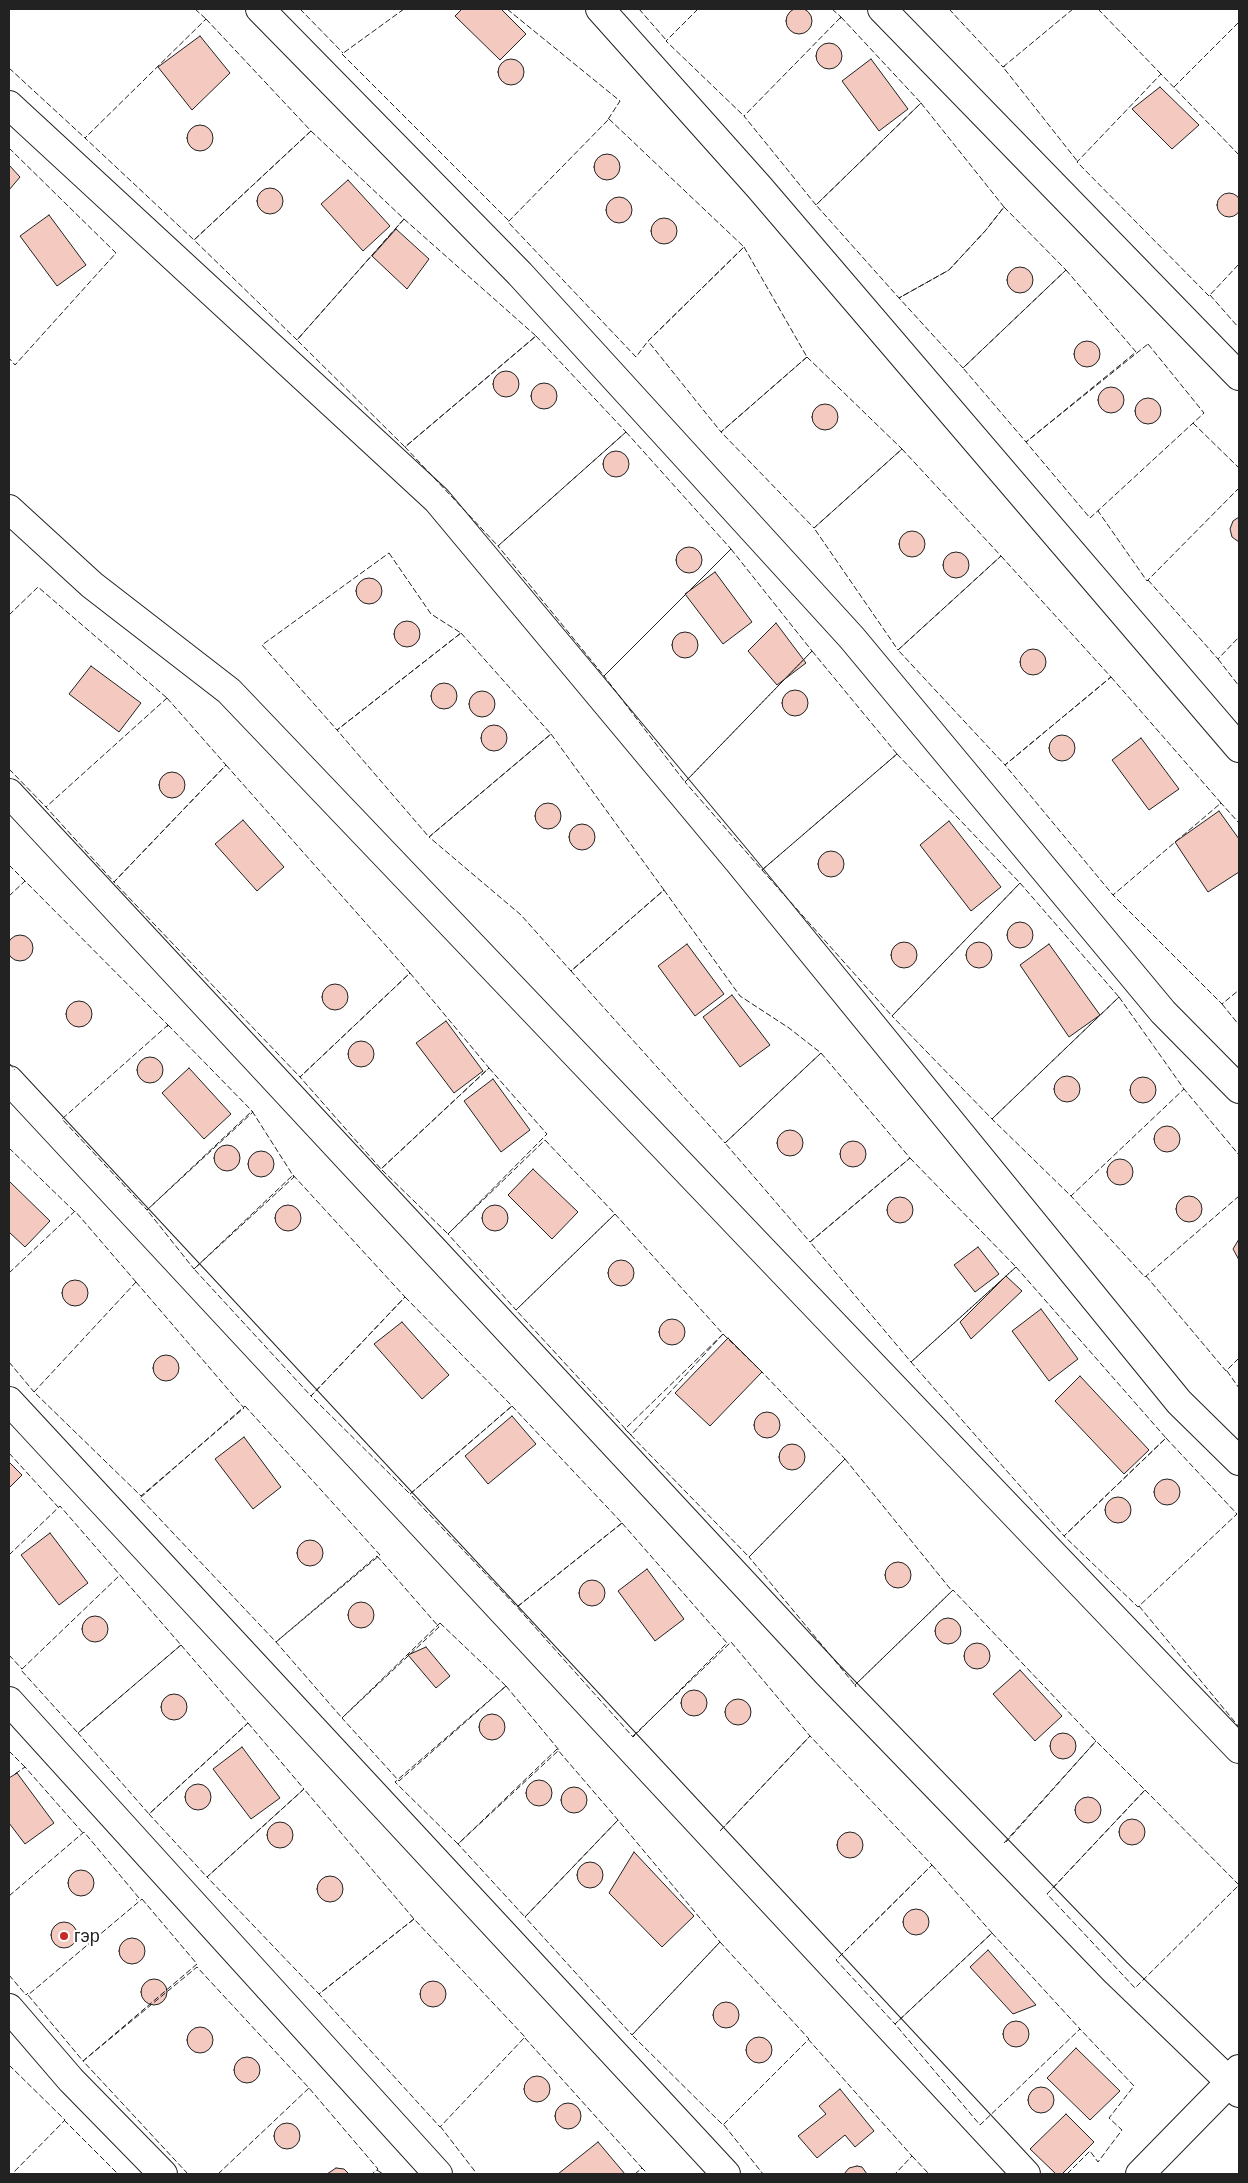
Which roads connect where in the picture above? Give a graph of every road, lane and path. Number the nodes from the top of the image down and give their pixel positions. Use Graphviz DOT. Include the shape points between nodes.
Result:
graph roads {
  1 [pos="260,9"];
  2 [pos="600,9"];
  3 [pos="882,9"];
  4 [pos="9,105"];
  5 [pos="1239,376"];
  6 [pos="9,509"];
  7 [pos="1239,748"];
  8 [pos="9,794"];
  9 [pos="9,1080"];
  10 [pos="1239,1089"];
  11 [pos="9,1401"];
  12 [pos="1239,1461"];
  13 [pos="9,1701"];
  14 [pos="1239,1749"];
  15 [pos="9,2008"];
  16 [pos="1236,2081"];
  17 [pos="163,2174"];
  18 [pos="438,2174"];
  19 [pos="726,2174"];
  20 [pos="1026,2174"];
  21 [pos="1140,2174"];
  1 -- 10 [label="street" via="520,274 852,638 1163,1012"];
  2 -- 7 [label="street" via="759,187"];
  3 -- 5 [label="street"];
  4 -- 12 [label="street" via="437,500 739,862 1179,1402"];
  6 -- 14 [label="street" via="92,585 229,691"];
  8 -- 16 [label="street" via="828,1674 1116,1972"];
  9 -- 20 [label="street"];
  11 -- 19 [label="street"];
  13 -- 18 [label="street"];
  15 -- 17 [label="street" via="71,2080"];
  16 -- 21 [label="street"];
}
